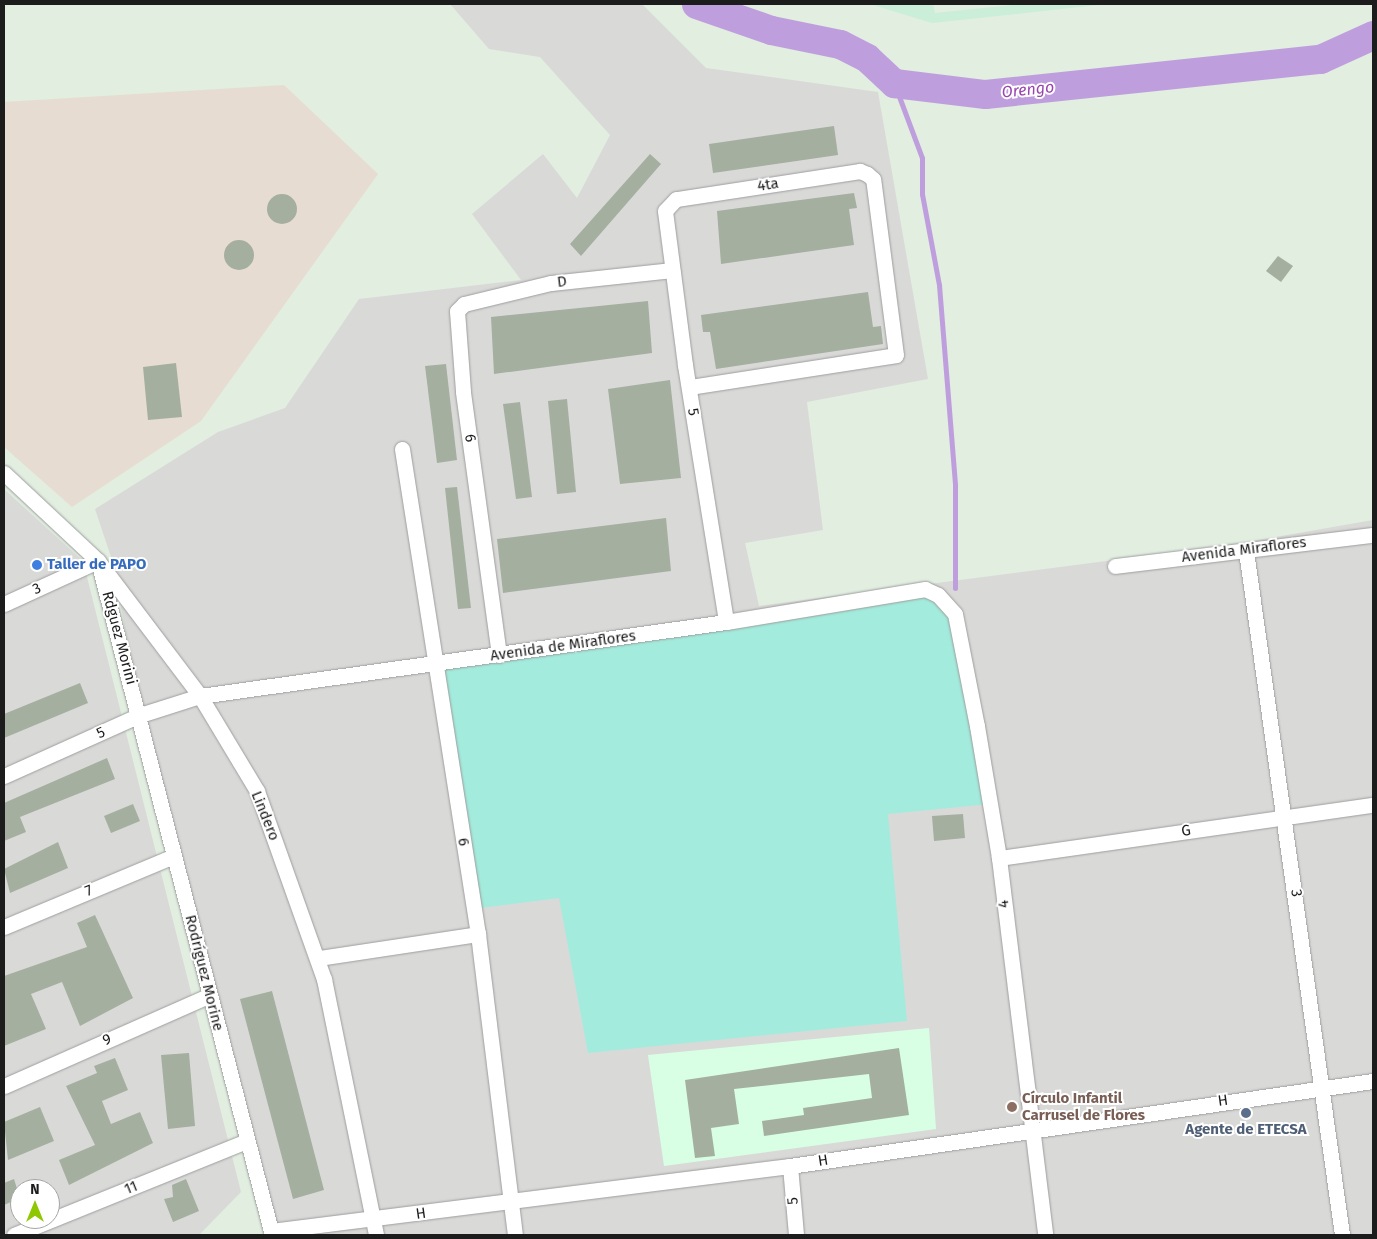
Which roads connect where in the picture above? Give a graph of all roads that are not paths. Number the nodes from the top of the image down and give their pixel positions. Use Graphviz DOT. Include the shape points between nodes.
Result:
graph roads {
  1 [pos="668,202"];
  2 [pos="672,270"];
  3 [pos="458,310"];
  4 [pos="690,388"];
  5 [pos="402,449"];
  6 [pos="4,473"];
  7 [pos="1373,535"];
  8 [pos="1246,551"];
  9 [pos="98,561"];
  10 [pos="1115,566"];
  11 [pos="925,589"];
  12 [pos="4,604"];
  13 [pos="726,622"];
  14 [pos="499,655"];
  15 [pos="437,664"];
  16 [pos="200,696"];
  17 [pos="140,715"];
  18 [pos="4,776"];
  19 [pos="1373,804"];
  20 [pos="1285,817"];
  21 [pos="174,856"];
  22 [pos="999,858"];
  23 [pos="4,927"];
  24 [pos="478,934"];
  25 [pos="319,958"];
  26 [pos="210,995"];
  27 [pos="1373,1081"];
  28 [pos="4,1086"];
  29 [pos="1323,1087"];
  30 [pos="1031,1127"];
  31 [pos="247,1141"];
  32 [pos="790,1166"];
  33 [pos="510,1202"];
  34 [pos="375,1228"];
  35 [pos="268,1233"];
  36 [pos="14,1235"];
  37 [pos="515,1235"];
  38 [pos="796,1235"];
  39 [pos="1045,1235"];
  40 [pos="1342,1235"];
  1 -- 2 [label="street, 5" via="664,211"];
  1 -- 4 [label="street, 4ta" via="860,171 867,174 873,179 896,355"];
  2 -- 3 [label="street, D" via="551,283 464,304"];
  2 -- 4 [label="street, 5"];
  3 -- 14 [label="street, 6" via="463,391"];
  4 -- 13 [label="street, 5"];
  5 -- 15 [label="street, 6"];
  6 -- 9 [label="street, Lindero"];
  7 -- 8 [label="street, Avenida Miraflores"];
  8 -- 10 [label="street, Avenida Miraflores"];
  8 -- 20 [label="street, 3"];
  9 -- 12 [label="street, 3"];
  9 -- 16 [label="street, Lindero"];
  9 -- 17 [label="street, Rdguez Morini"];
  11 -- 13 [label="street, Avenida de Miraflores"];
  11 -- 22 [label="street, 4" via="938,595 955,614"];
  13 -- 14 [label="street, Avenida de Miraflores"];
  14 -- 15 [label="street, Avenida de Miraflores"];
  15 -- 16 [label="street, Avenida de Miraflores"];
  15 -- 24 [label="street, 6"];
  16 -- 17 [label="street, 5"];
  16 -- 25 [label="street, Lindero" via="256,791"];
  17 -- 18 [label="street, 5"];
  17 -- 21 [label="street, Rodríguez Morine"];
  19 -- 20 [label="street, G"];
  20 -- 22 [label="street, G"];
  20 -- 29 [label="street, 3"];
  21 -- 23 [label="street, 7"];
  21 -- 26 [label="street, Rodríguez Morine"];
  22 -- 30 [label="street, 4"];
  24 -- 25 [label="street"];
  24 -- 33 [label="street, 6"];
  25 -- 34 [label="street, Lindero"];
  26 -- 28 [label="street, 9"];
  26 -- 31 [label="street, Rodríguez Morine"];
  27 -- 29 [label="street, H"];
  29 -- 30 [label="street, H"];
  29 -- 40 [label="street, 3"];
  30 -- 32 [label="street, H"];
  30 -- 39 [label="street, 4"];
  31 -- 35 [label="street, Rodríguez Morine"];
  31 -- 36 [label="street, 11"];
  32 -- 33 [label="street, H"];
  32 -- 38 [label="street, 5"];
  33 -- 34 [label="street, H"];
  33 -- 37 [label="street, 6"];
  34 -- 35 [label="street, H"];
}
